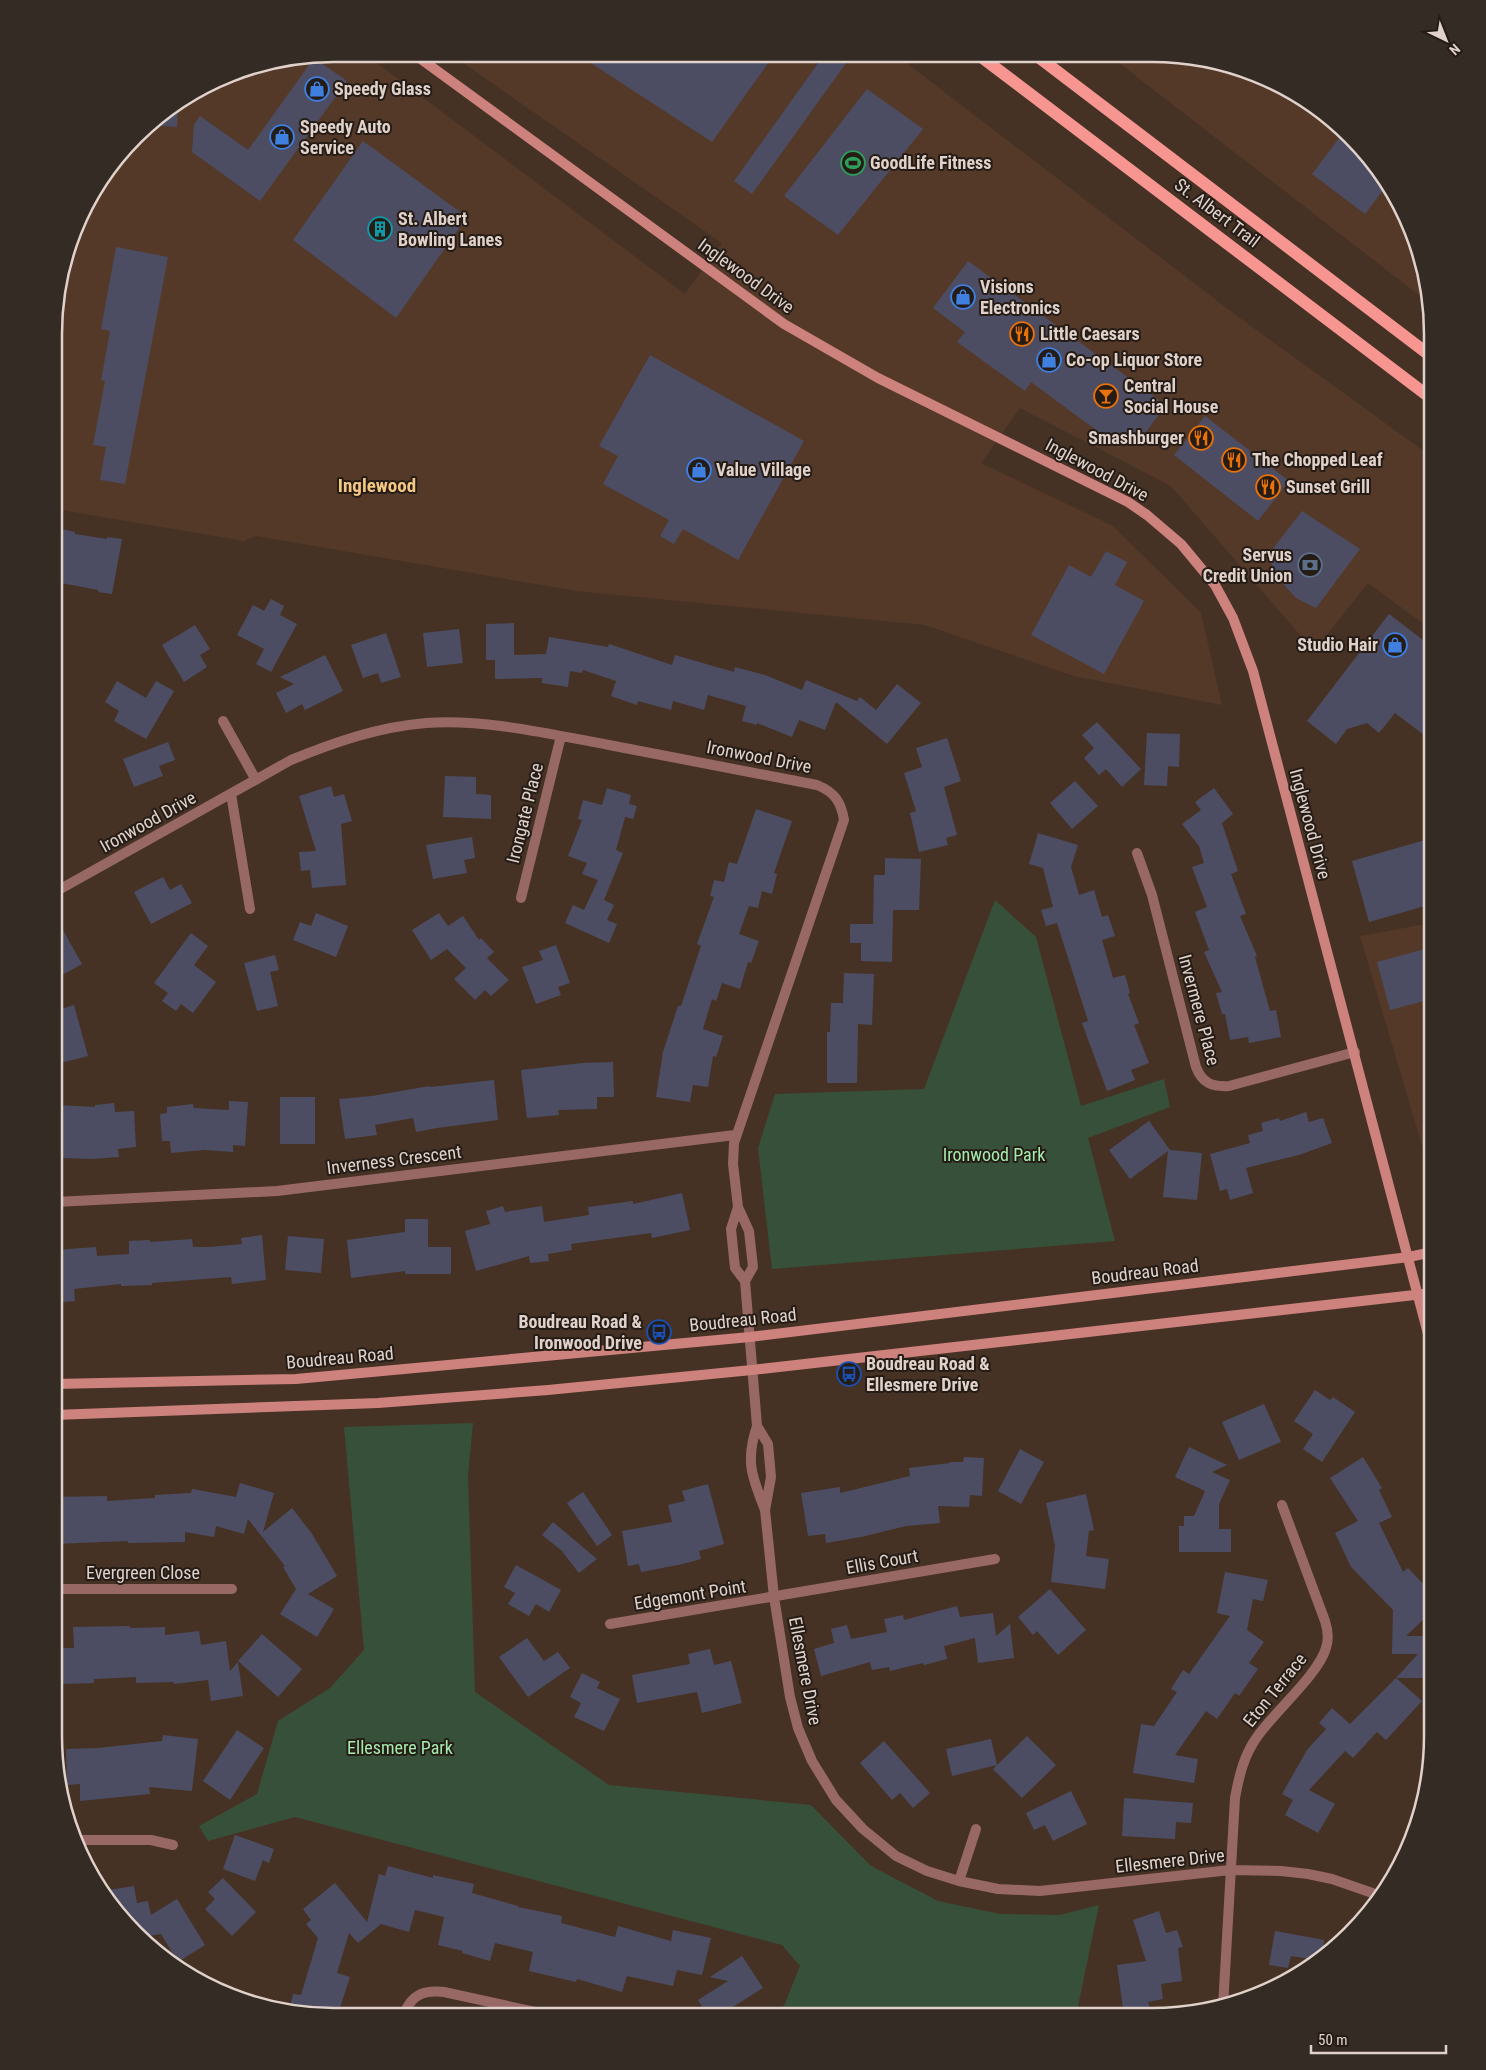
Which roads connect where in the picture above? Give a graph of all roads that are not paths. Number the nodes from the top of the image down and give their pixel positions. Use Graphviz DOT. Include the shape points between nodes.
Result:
graph roads {
  1 [pos="425,62"];
  2 [pos="988,62"];
  3 [pos="1046,62"];
  4 [pos="1424,351"];
  5 [pos="1424,393"];
  6 [pos="223,721"];
  7 [pos="561,736"];
  8 [pos="256,780"];
  9 [pos="231,794"];
  10 [pos="1137,853"];
  11 [pos="62,888"];
  12 [pos="521,898"];
  13 [pos="250,908"];
  14 [pos="1354,1052"];
  15 [pos="735,1135"];
  16 [pos="62,1202"];
  17 [pos="738,1207"];
  18 [pos="1424,1254"];
  19 [pos="1409,1257"];
  20 [pos="745,1281"];
  21 [pos="1424,1294"];
  22 [pos="1419,1295"];
  23 [pos="1424,1316"];
  24 [pos="750,1336"];
  25 [pos="752,1370"];
  26 [pos="62,1384"];
  27 [pos="62,1415"];
  28 [pos="757,1426"];
  29 [pos="1282,1505"];
  30 [pos="765,1510"];
  31 [pos="995,1559"];
  32 [pos="62,1589"];
  33 [pos="232,1589"];
  34 [pos="774,1597"];
  35 [pos="610,1624"];
  36 [pos="976,1829"];
  37 [pos="83,1840"];
  38 [pos="173,1845"];
  39 [pos="1230,1870"];
  40 [pos="959,1881"];
  41 [pos="1373,1893"];
  42 [pos="1223,1998"];
  43 [pos="407,2008"];
  44 [pos="517,2008"];
  1 -- 14 [label="main road, Inglewood Drive" via="784,324 878,378 1128,502 1181,544 1226,602 1253,670"];
  2 -- 5 [label="main road, St. Albert Trail"];
  3 -- 4 [label="main road, St. Albert Trail"];
  6 -- 8 [label="street"];
  7 -- 8 [label="street, Ironwood Drive" via="492,725 426,723 395,727 329,744"];
  7 -- 12 [label="street, Irongate Place"];
  7 -- 15 [label="street, Ironwood Drive" via="817,785 839,802 844,820 841,830"];
  8 -- 9 [label="street, Ironwood Drive"];
  9 -- 11 [label="street, Ironwood Drive"];
  9 -- 13 [label="street"];
  10 -- 14 [label="street, Invermere Place" via="1152,895 1202,1080 1229,1086"];
  14 -- 19 [label="main road, Inglewood Drive"];
  15 -- 16 [label="street, Inverness Crescent" via="278,1191"];
  15 -- 17 [label="street, Ironwood Drive" via="733,1164"];
  17 -- 20 [label="street, Ironwood Drive" via="749,1231 753,1266"];
  17 -- 20 [label="street, Ironwood Drive" via="731,1229 735,1268"];
  18 -- 19 [label="main road, Boudreau Road"];
  19 -- 22 [label="main road, Inglewood Drive"];
  19 -- 24 [label="main road, Boudreau Road"];
  20 -- 24 [label="street, Ironwood Drive"];
  21 -- 22 [label="main road"];
  22 -- 23 [label="main road, Inglewood Drive"];
  22 -- 25 [label="main road"];
  24 -- 25 [label="street, Ironwood Drive"];
  24 -- 26 [label="main road, Boudreau Road" via="296,1379"];
  25 -- 27 [label="main road" via="388,1402"];
  25 -- 28 [label="street, Ellesmere Drive"];
  28 -- 30 [label="street, Ellesmere Drive" via="750,1446 752,1477"];
  28 -- 30 [label="street, Ellesmere Drive" via="768,1444 771,1476"];
  29 -- 39 [label="street, Eton Terrace" via="1326,1621 1326,1647 1312,1672 1270,1719 1247,1754 1235,1798"];
  30 -- 34 [label="street, Ellesmere Drive"];
  31 -- 34 [label="street, Ellis Court"];
  32 -- 33 [label="street, Evergreen Close"];
  34 -- 35 [label="street, Edgemont Point"];
  34 -- 40 [label="street, Ellesmere Drive" via="794,1711 804,1744 826,1786 853,1819 896,1856 927,1871"];
  36 -- 40 [label="street"];
  37 -- 38 [label="street" via="151,1840"];
  39 -- 40 [label="street, Ellesmere Drive" via="1040,1891 998,1889"];
  39 -- 41 [label="street, Ellesmere Drive" via="1308,1874"];
  39 -- 42 [label="street, Eton Terrace"];
  43 -- 44 [label="street" via="415,1998 429,1991"];
}
